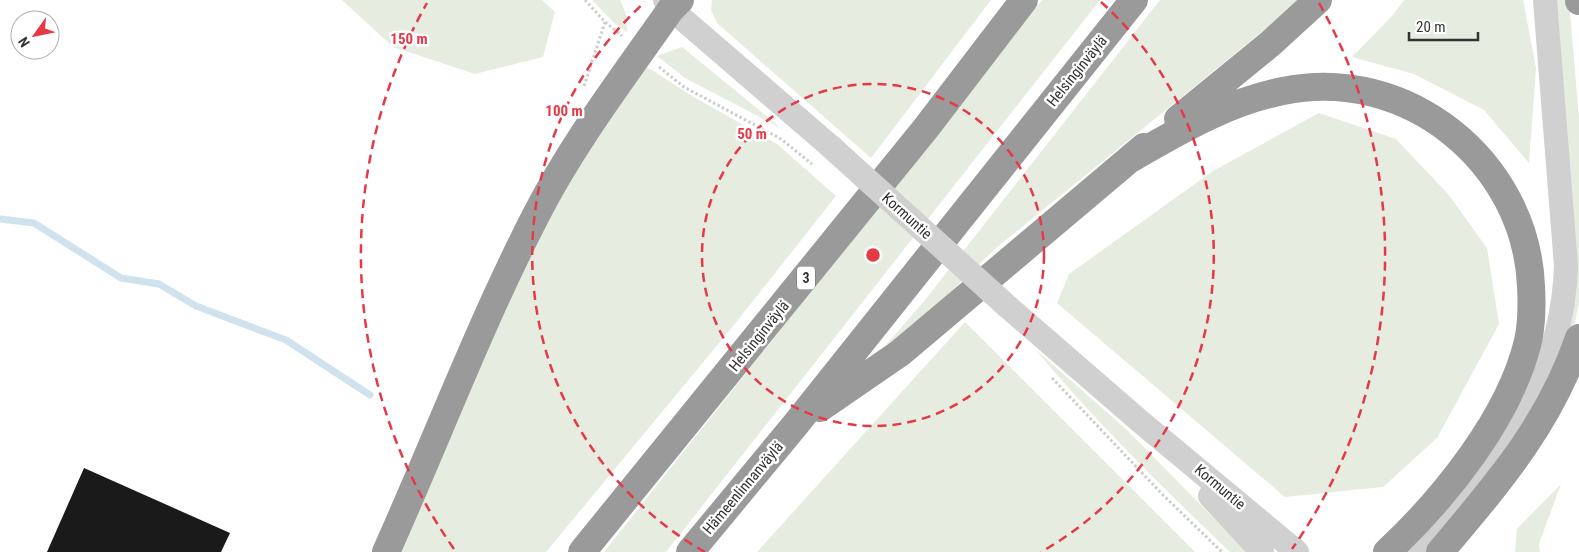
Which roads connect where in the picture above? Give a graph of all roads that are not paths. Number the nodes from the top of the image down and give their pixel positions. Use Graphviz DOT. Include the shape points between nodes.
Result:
graph roads {
  1 [pos="1024,0"];
  2 [pos="1134,0"];
  3 [pos="1318,0"];
  4 [pos="1545,0"];
  5 [pos="667,2"];
  6 [pos="1130,159"];
  7 [pos="1579,338"];
  8 [pos="1142,423"];
  9 [pos="796,424"];
  10 [pos="386,552"];
  11 [pos="582,552"];
  12 [pos="690,552"];
  13 [pos="1262,552"];
  14 [pos="1296,552"];
  15 [pos="1387,552"];
  16 [pos="1413,552"];
  17 [pos="1440,552"];
  1 -- 11 [label="highway, Helsinginväylä / 3" via="896,166"];
  2 -- 9 [label="highway, Helsinginväylä"];
  3 -- 6 [label="highway"];
  4 -- 16 [label="street" via="1566,266 1565,300 1556,339 1520,420 1479,477"];
  5 -- 8 [label="street, Kormuntie, bridge"];
  5 -- 10 [label="highway" via="640,52 536,215 495,298"];
  6 -- 9 [label="highway" via="900,353"];
  6 -- 15 [label="highway" via="1202,118 1244,101 1285,90 1331,88 1379,94 1429,115 1469,146 1500,184 1520,224 1530,266 1532,306 1528,340 1515,380 1487,435 1464,466"];
  7 -- 17 [label="highway" via="1556,394 1517,459"];
  8 -- 13 [label="street, Kormuntie"];
  8 -- 14 [label="street, Kormuntie"];
  9 -- 12 [label="highway, Hämeenlinnanväylä"];
}
